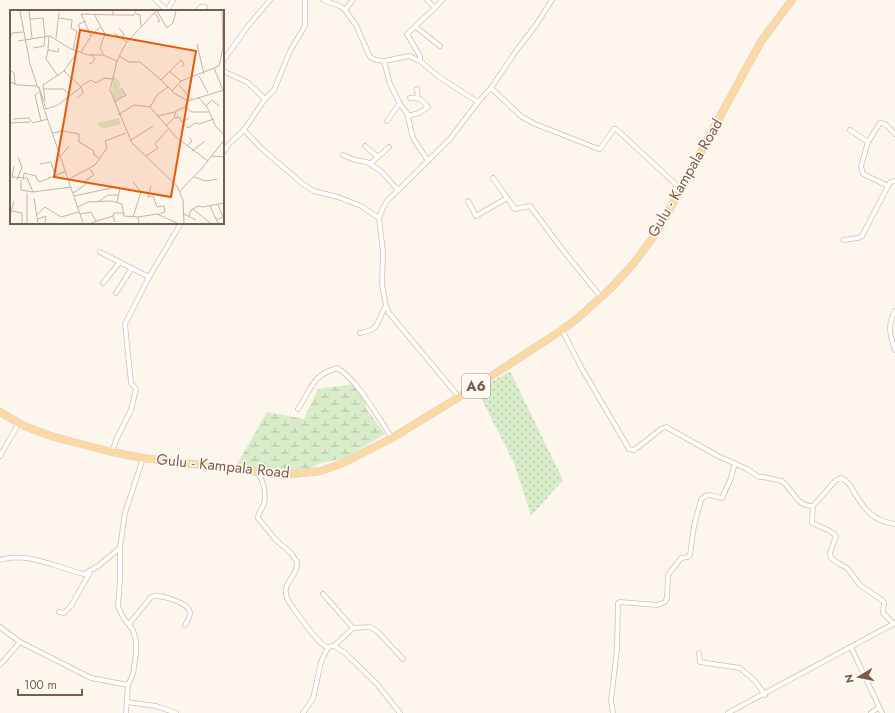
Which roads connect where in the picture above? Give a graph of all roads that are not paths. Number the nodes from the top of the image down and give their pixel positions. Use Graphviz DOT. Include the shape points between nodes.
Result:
graph roads {
  1 [pos="156,0"];
  2 [pos="173,0"];
  3 [pos="270,0"];
  4 [pos="305,0"];
  5 [pos="323,0"];
  6 [pos="353,0"];
  7 [pos="427,0"];
  8 [pos="442,0"];
  9 [pos="552,0"];
  10 [pos="792,0"];
  11 [pos="205,7"];
  12 [pos="435,8"];
  13 [pos="166,10"];
  14 [pos="168,10"];
  15 [pos="198,10"];
  16 [pos="344,10"];
  17 [pos="416,26"];
  18 [pos="440,46"];
  19 [pos="224,60"];
  20 [pos="384,61"];
  21 [pos="420,61"];
  22 [pos="224,71"];
  23 [pos="491,88"];
  24 [pos="418,90"];
  25 [pos="410,98"];
  26 [pos="418,98"];
  27 [pos="265,99"];
  28 [pos="478,102"];
  29 [pos="400,103"];
  30 [pos="408,116"];
  31 [pos="387,121"];
  32 [pos="244,130"];
  33 [pos="850,130"];
  34 [pos="895,134"];
  35 [pos="868,142"];
  36 [pos="365,146"];
  37 [pos="389,147"];
  38 [pos="224,152"];
  39 [pos="343,156"];
  40 [pos="378,158"];
  41 [pos="428,161"];
  42 [pos="370,164"];
  43 [pos="493,178"];
  44 [pos="895,181"];
  45 [pos="888,186"];
  46 [pos="681,189"];
  47 [pos="398,190"];
  48 [pos="507,198"];
  49 [pos="468,201"];
  50 [pos="379,218"];
  51 [pos="180,224"];
  52 [pos="843,240"];
  53 [pos="100,252"];
  54 [pos="120,262"];
  55 [pos="132,268"];
  56 [pos="149,278"];
  57 [pos="103,283"];
  58 [pos="116,293"];
  59 [pos="601,298"];
  60 [pos="386,306"];
  61 [pos="895,311"];
  62 [pos="562,330"];
  63 [pos="360,333"];
  64 [pos="895,350"];
  65 [pos="459,397"];
  66 [pos="298,409"];
  67 [pos="0,412"];
  68 [pos="19,423"];
  69 [pos="392,438"];
  70 [pos="112,452"];
  71 [pos="0,455"];
  72 [pos="143,458"];
  73 [pos="735,463"];
  74 [pos="258,473"];
  75 [pos="813,506"];
  76 [pos="895,524"];
  77 [pos="120,548"];
  78 [pos="0,560"];
  79 [pos="91,570"];
  80 [pos="322,594"];
  81 [pos="59,612"];
  82 [pos="895,623"];
  83 [pos="129,624"];
  84 [pos="185,625"];
  85 [pos="0,627"];
  86 [pos="352,628"];
  87 [pos="20,642"];
  88 [pos="334,646"];
  89 [pos="328,647"];
  90 [pos="851,647"];
  91 [pos="699,653"];
  92 [pos="403,659"];
  93 [pos="0,665"];
  94 [pos="128,685"];
  95 [pos="765,695"];
  96 [pos="127,702"];
  97 [pos="879,707"];
  98 [pos="398,712"];
  99 [pos="126,713"];
  100 [pos="176,713"];
  101 [pos="304,713"];
  102 [pos="613,713"];
  103 [pos="728,713"];
  104 [pos="871,713"];
  105 [pos="882,713"];
  1 -- 13 [label="street"];
  2 -- 14 [label="street"];
  3 -- 19 [label="street"];
  4 -- 27 [label="street" via="305,26 290,51 274,90"];
  5 -- 16 [label="street"];
  6 -- 16 [label="street"];
  7 -- 12 [label="street"];
  8 -- 12 [label="street"];
  9 -- 23 [label="street"];
  10 -- 46 [label="main road, Gulu - Kampala Road / A6" via="755,53"];
  11 -- 15 [label="street"];
  12 -- 17 [label="street"];
  16 -- 20 [label="street" via="356,25 370,57"];
  17 -- 18 [label="street"];
  17 -- 21 [label="street" via="407,34 420,56"];
  20 -- 21 [label="street" via="409,56"];
  20 -- 29 [label="street" via="390,84"];
  21 -- 28 [label="street" via="439,77"];
  22 -- 27 [label="street" via="247,82"];
  23 -- 28 [label="street"];
  23 -- 46 [label="street" via="522,117 599,149 616,129"];
  24 -- 26 [label="street"];
  25 -- 26 [label="street"];
  26 -- 30 [label="street" via="428,107"];
  27 -- 32 [label="street"];
  28 -- 41 [label="street" via="450,139"];
  29 -- 30 [label="street"];
  29 -- 31 [label="street"];
  30 -- 41 [label="street" via="413,138"];
  32 -- 38 [label="street"];
  32 -- 50 [label="street" via="304,185 314,191 361,206"];
  33 -- 35 [label="street"];
  34 -- 35 [label="street" via="885,124 880,123"];
  35 -- 45 [label="street" via="861,170 863,174"];
  36 -- 40 [label="street"];
  37 -- 40 [label="street"];
  39 -- 42 [label="street"];
  40 -- 42 [label="street"];
  41 -- 47 [label="street"];
  42 -- 47 [label="street"];
  43 -- 48 [label="street"];
  44 -- 45 [label="street" via="890,182"];
  45 -- 52 [label="street" via="863,234 858,238"];
  46 -- 59 [label="main road, Gulu - Kampala Road / A6" via="659,229 634,262"];
  47 -- 50 [label="street" via="387,201"];
  48 -- 49 [label="street" via="476,216"];
  48 -- 59 [label="street" via="515,209 530,206"];
  50 -- 60 [label="street" via="384,252 382,284"];
  51 -- 56 [label="street"];
  53 -- 54 [label="street"];
  54 -- 55 [label="street"];
  54 -- 57 [label="street"];
  55 -- 56 [label="street"];
  55 -- 58 [label="street"];
  56 -- 70 [label="street" via="125,324 131,383 136,389 131,410"];
  59 -- 62 [label="main road, Gulu - Kampala Road / A6"];
  60 -- 63 [label="street" via="377,325"];
  60 -- 65 [label="street" via="389,313"];
  61 -- 64 [label="street" via="891,318 889,334"];
  62 -- 65 [label="main road, Gulu - Kampala Road / A6"];
  62 -- 73 [label="street" via="629,449 638,448 666,427"];
  65 -- 69 [label="main road, Gulu - Kampala Road / A6"];
  66 -- 69 [label="street" via="315,379 337,368 353,381"];
  67 -- 68 [label="main road, Gulu - Kampala Road / A6"];
  68 -- 70 [label="main road, Gulu - Kampala Road / A6" via="54,437"];
  68 -- 71 [label="street"];
  69 -- 74 [label="main road, Gulu - Kampala Road / A6" via="343,463 321,471 284,476"];
  70 -- 72 [label="main road, Gulu - Kampala Road / A6"];
  72 -- 74 [label="main road, Gulu - Kampala Road / A6"];
  72 -- 77 [label="street" via="125,513"];
  73 -- 75 [label="street" via="759,477 782,481 802,504"];
  73 -- 102 [label="street" via="722,498 710,494 703,496 694,526 690,555 681,558 668,575 665,602 657,605 618,603 617,649 611,700"];
  74 -- 89 [label="street" via="263,481 264,497 264,505 258,518 297,562 285,593 317,639"];
  75 -- 76 [label="street" via="836,480 841,478 851,486 866,510 883,522"];
  75 -- 82 [label="street" via="812,523 836,536 830,553 831,558 847,568 860,585 883,601 883,613"];
  77 -- 79 [label="street"];
  77 -- 83 [label="street" via="118,606"];
  78 -- 79 [label="street" via="17,557 49,563 84,574"];
  79 -- 81 [label="street" via="71,606 64,613"];
  80 -- 86 [label="street"];
  82 -- 90 [label="street"];
  83 -- 84 [label="street" via="155,595 185,605 190,614"];
  83 -- 94 [label="street" via="136,641"];
  85 -- 87 [label="street"];
  86 -- 88 [label="street"];
  86 -- 92 [label="street" via="374,628"];
  87 -- 93 [label="street"];
  87 -- 94 [label="street" via="91,678"];
  88 -- 89 [label="street"];
  88 -- 98 [label="street" via="345,653 377,684"];
  89 -- 101 [label="street" via="321,662 312,699"];
  90 -- 95 [label="street"];
  90 -- 97 [label="street"];
  91 -- 95 [label="street" via="700,662 740,668 755,681"];
  94 -- 96 [label="street"];
  95 -- 103 [label="street"];
  96 -- 99 [label="street"];
  96 -- 100 [label="street" via="156,706"];
  97 -- 104 [label="street"];
  97 -- 105 [label="street"];
}
